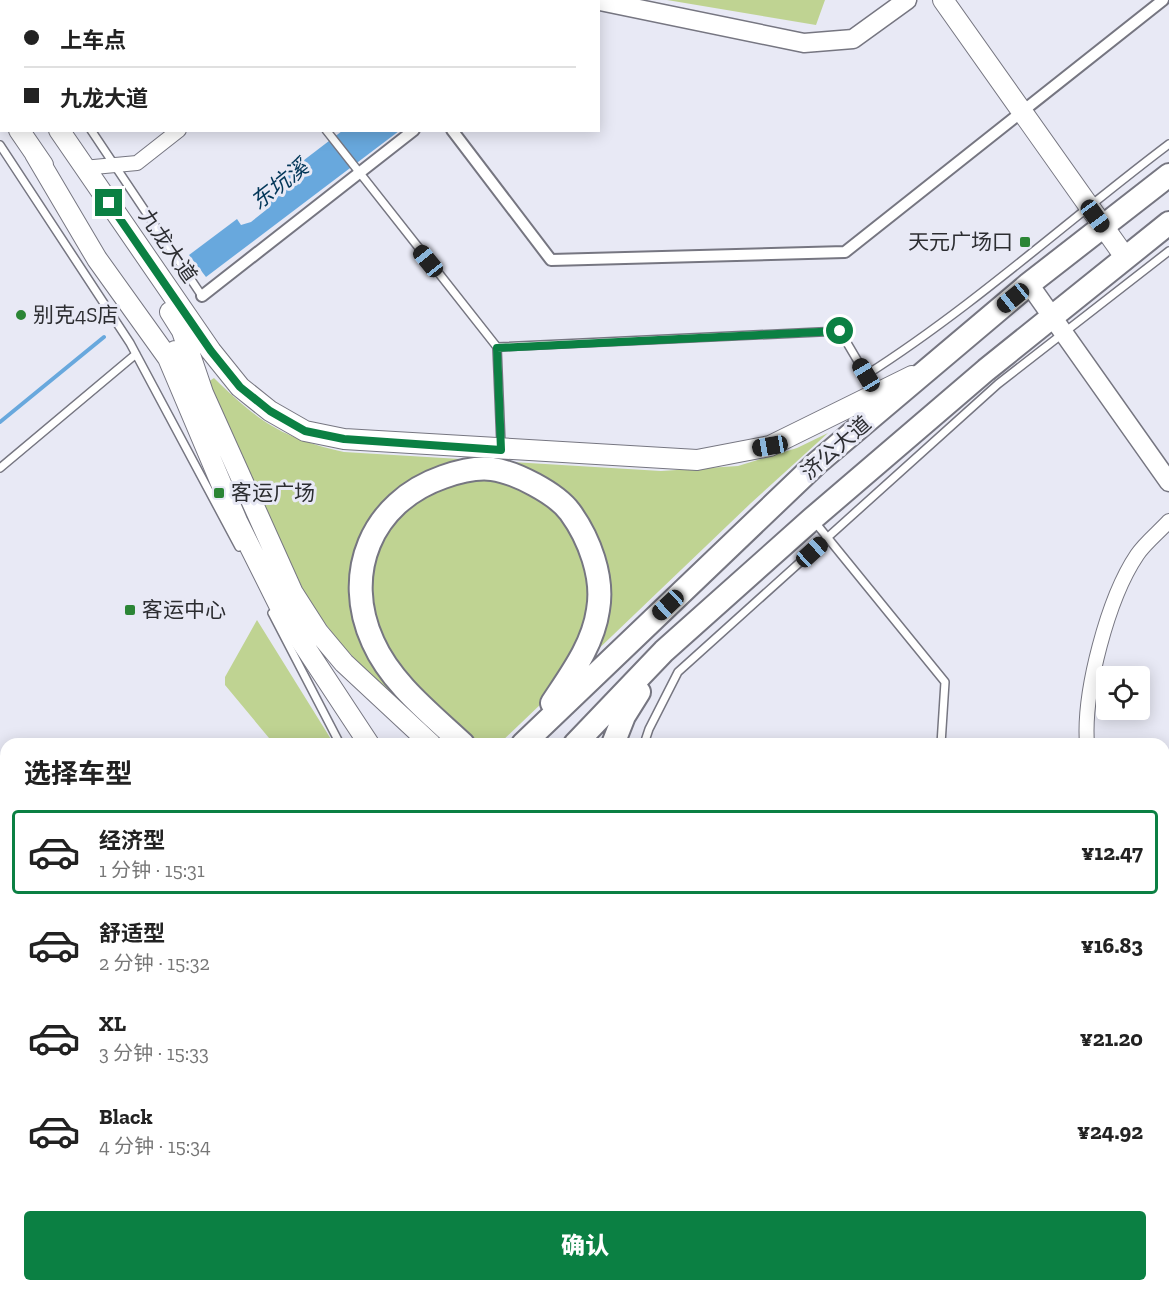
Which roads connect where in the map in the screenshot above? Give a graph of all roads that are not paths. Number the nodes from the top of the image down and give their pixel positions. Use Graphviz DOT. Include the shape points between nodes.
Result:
graph roads {
  1 [pos="908,0"];
  2 [pos="943,0"];
  3 [pos="1163,0"];
  4 [pos="600,1"];
  5 [pos="1023,112"];
  6 [pos="20,132"];
  7 [pos="61,132"];
  8 [pos="93,132"];
  9 [pos="176,132"];
  10 [pos="327,132"];
  11 [pos="412,132"];
  12 [pos="454,132"];
  13 [pos="1169,144"];
  14 [pos="0,145"];
  15 [pos="35,154"];
  16 [pos="115,167"];
  17 [pos="84,168"];
  18 [pos="359,174"];
  19 [pos="1169,175"];
  20 [pos="1087,206"];
  21 [pos="1169,223"];
  22 [pos="1102,226"];
  23 [pos="1169,251"];
  24 [pos="1125,257"];
  25 [pos="1029,284"];
  26 [pos="202,296"];
  27 [pos="1058,324"];
  28 [pos="497,348"];
  29 [pos="136,354"];
  30 [pos="928,368"];
  31 [pos="202,393"];
  32 [pos="501,450"];
  33 [pos="0,468"];
  34 [pos="1169,482"];
  35 [pos="789,490"];
  36 [pos="812,519"];
  37 [pos="1169,521"];
  38 [pos="828,537"];
  39 [pos="243,555"];
  40 [pos="269,606"];
  41 [pos="664,651"];
  42 [pos="337,738"];
  43 [pos="365,738"];
  44 [pos="424,738"];
  45 [pos="457,738"];
  46 [pos="528,738"];
  47 [pos="529,738"];
  48 [pos="581,738"];
  49 [pos="615,738"];
  50 [pos="646,738"];
  51 [pos="941,738"];
  52 [pos="1088,738"];
  1 -- 4 [label="street" via="853,39 804,43"];
  2 -- 5 [label="main road"];
  3 -- 5 [label="street"];
  5 -- 12 [label="street" via="845,252 551,260"];
  5 -- 20 [label="main road"];
  6 -- 15 [label="main road"];
  7 -- 17 [label="main road, 九龙大道"];
  8 -- 16 [label="lane"];
  9 -- 16 [label="street" via="137,163"];
  10 -- 18 [label="lane"];
  11 -- 18 [label="street"];
  13 -- 20 [label="lane"];
  14 -- 29 [label="lane"];
  15 -- 31 [label="main road" via="157,323"];
  15 -- 43 [label="main road" via="97,259 168,358 237,521 284,615"];
  16 -- 17 [label="street"];
  16 -- 26 [label="lane"];
  17 -- 31 [label="main road" via="182,331"];
  17 -- 32 [label="main road, 九龙大道" via="211,351 240,387 270,411 305,431 344,439"];
  18 -- 26 [label="street"];
  18 -- 28 [label="lane"];
  19 -- 22 [label="main road, 济公大道"];
  20 -- 22 [label="main road"];
  20 -- 28 [label="lane" via="911,346 866,375 840,331"];
  21 -- 24 [label="main road, 济公大道"];
  22 -- 24 [label="main road"];
  22 -- 25 [label="main road, 济公大道"];
  23 -- 27 [label="lane"];
  24 -- 27 [label="main road, 济公大道"];
  25 -- 27 [label="street"];
  25 -- 30 [label="main road, 济公大道"];
  27 -- 34 [label="street"];
  27 -- 36 [label="main road, 济公大道"];
  27 -- 38 [label="lane" via="998,384"];
  28 -- 32 [label="lane"];
  29 -- 33 [label="lane"];
  29 -- 39 [label="lane"];
  30 -- 32 [label="main road, 九龙大道" via="770,446 697,460"];
  30 -- 35 [label="main road, 济公大道"];
  31 -- 44 [label="main road" via="293,593 318,632 344,663"];
  35 -- 36 [label="main road"];
  35 -- 47 [label="main road, 济公大道"];
  36 -- 38 [label="lane"];
  36 -- 41 [label="main road, 济公大道"];
  37 -- 52 [label="street" via="1138,553 1115,599 1093,676"];
  38 -- 50 [label="lane" via="678,672"];
  38 -- 51 [label="lane" via="945,682"];
  40 -- 42 [label="lane"];
  41 -- 48 [label="main road, 济公大道"];
  41 -- 49 [label="main road" via="624,716"];
  45 -- 46 [label="main road" via="391,671 374,644 363,616 360,589 364,556 374,533 409,492 459,472 492,469 540,486 569,511 596,562 599,609 583,656"];
}
